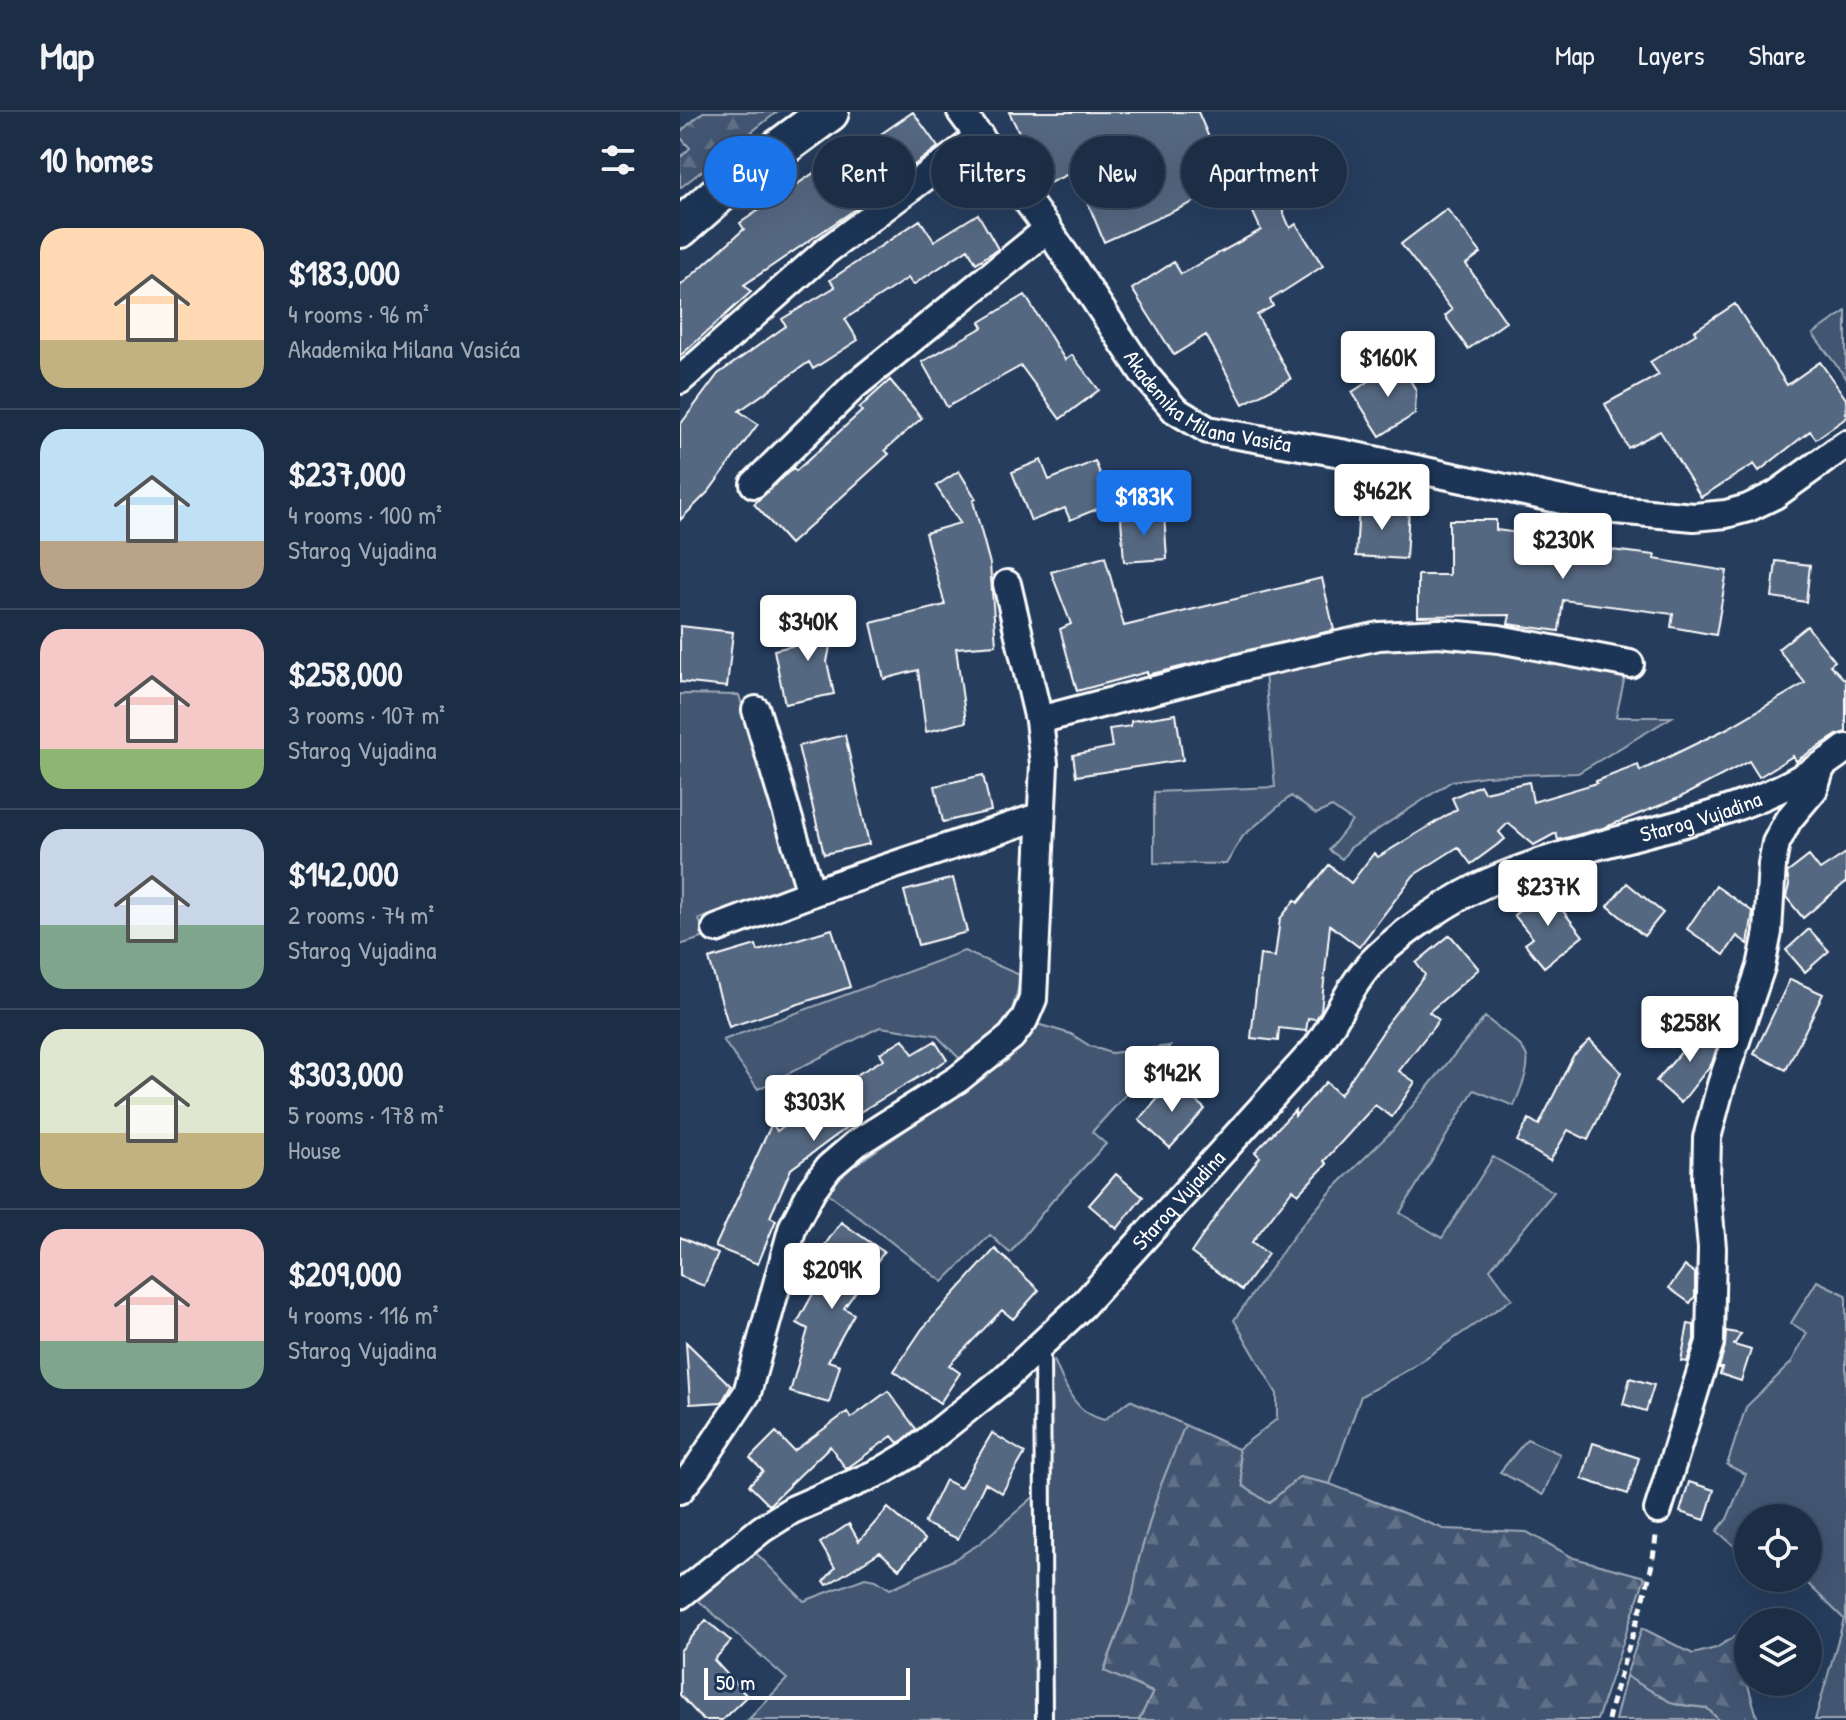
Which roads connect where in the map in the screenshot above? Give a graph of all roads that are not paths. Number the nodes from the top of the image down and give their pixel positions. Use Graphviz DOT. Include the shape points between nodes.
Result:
graph roads {
  1 [pos="829,112"];
  2 [pos="961,112"];
  3 [pos="980,136"];
  4 [pos="931,173"];
  5 [pos="1033,208"];
  6 [pos="680,228"];
  7 [pos="1048,229"];
  8 [pos="680,380"];
  9 [pos="1846,444"];
  10 [pos="754,484"];
  11 [pos="1007,584"];
  12 [pos="1630,664"];
  13 [pos="756,710"];
  14 [pos="1039,720"];
  15 [pos="1846,748"];
  16 [pos="1821,768"];
  17 [pos="1041,816"];
  18 [pos="811,893"];
  19 [pos="716,929"];
  20 [pos="1042,1343"];
  21 [pos="680,1490"];
  22 [pos="1658,1510"];
  23 [pos="680,1595"];
  24 [pos="1044,1720"];
  1 -- 6 [label="street"];
  2 -- 3 [label="street, Akademika Milana Vasića"];
  4 -- 8 [label="street" via="826,251"];
  5 -- 7 [label="street, Akademika Milana Vasića"];
  7 -- 9 [label="street, Akademika Milana Vasića" via="1144,374 1175,410 1208,430 1580,504 1694,517 1748,508"];
  7 -- 10 [label="street" via="854,386"];
  11 -- 14 [label="street"];
  12 -- 14 [label="street" via="1499,639 1439,633 1379,636"];
  13 -- 18 [label="street"];
  14 -- 17 [label="street" via="1044,764"];
  15 -- 16 [label="street, Starog Vujadina"];
  16 -- 20 [label="street, Starog Vujadina" via="1716,815 1492,881 1462,895 1378,955 1317,1047"];
  16 -- 22 [label="street" via="1814,789 1776,843 1761,967 1707,1138 1710,1342"];
  17 -- 18 [label="street"];
  17 -- 21 [label="street" via="1033,999 1024,1020 977,1065 857,1143 812,1190 793,1226 747,1393"];
  18 -- 19 [label="street"];
  20 -- 23 [label="street, Starog Vujadina" via="912,1453 792,1510"];
  20 -- 24 [label="lane"];
}
